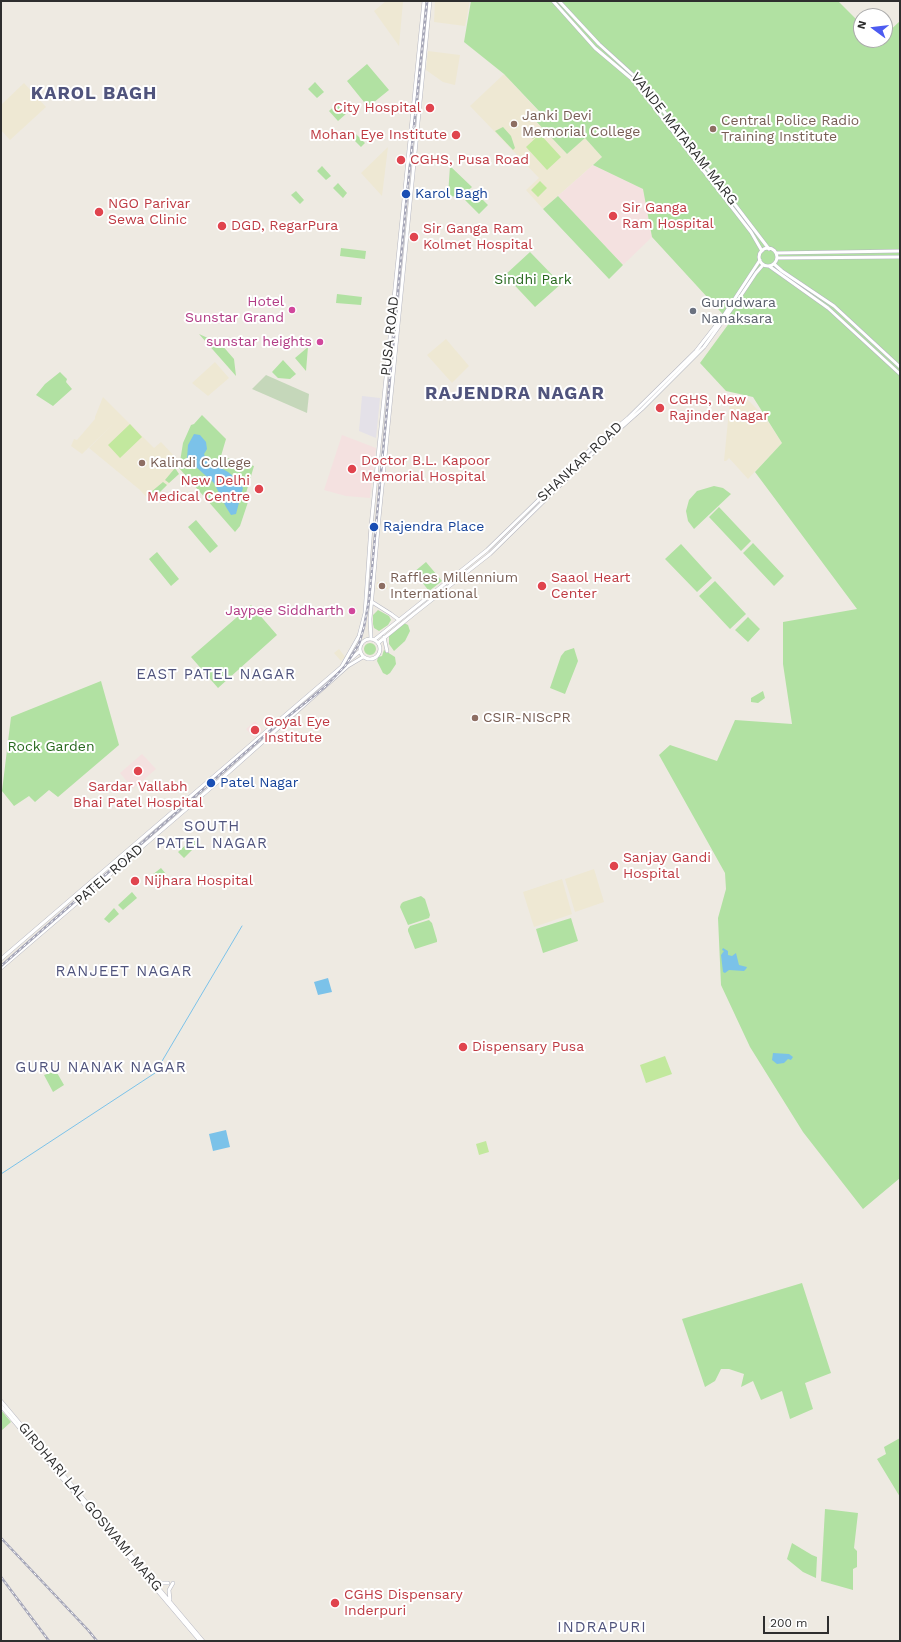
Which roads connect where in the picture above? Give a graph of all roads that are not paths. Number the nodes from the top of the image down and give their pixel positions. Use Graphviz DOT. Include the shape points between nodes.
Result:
graph roads {
  1 [pos="424,1"];
  2 [pos="430,1"];
  3 [pos="553,1"];
  4 [pos="559,1"];
  5 [pos="599,44"];
  6 [pos="595,48"];
  7 [pos="626,68"];
  8 [pos="623,71"];
  9 [pos="770,249"];
  10 [pos="762,251"];
  11 [pos="900,252"];
  12 [pos="776,253"];
  13 [pos="900,256"];
  14 [pos="777,258"];
  15 [pos="760,260"];
  16 [pos="774,264"];
  17 [pos="763,265"];
  18 [pos="769,266"];
  19 [pos="900,367"];
  20 [pos="900,374"];
  21 [pos="372,602"];
  22 [pos="379,607"];
  23 [pos="414,611"];
  24 [pos="371,613"];
  25 [pos="399,620"];
  26 [pos="384,637"];
  27 [pos="373,639"];
  28 [pos="378,643"];
  29 [pos="360,651"];
  30 [pos="387,651"];
  31 [pos="363,657"];
  32 [pos="342,666"];
  33 [pos="1,958"];
  34 [pos="1,968"];
  35 [pos="1,1401"];
  36 [pos="1,1406"];
  37 [pos="125,1551"];
  38 [pos="150,1578"];
  39 [pos="168,1583"];
  40 [pos="173,1583"];
  41 [pos="170,1602"];
  42 [pos="177,1613"];
  43 [pos="200,1641"];
  44 [pos="203,1641"];
  1 -- 32 [label="main road, PUSA ROAD" via="370,526 365,613 359,636"];
  2 -- 21 [label="main road, PUSA ROAD"];
  3 -- 6 [label="main road, VANDE MATARAM MARG"];
  4 -- 5 [label="main road, VANDE MATARAM MARG"];
  5 -- 6 [label="main road"];
  5 -- 7 [label="main road, VANDE MATARAM MARG"];
  6 -- 8 [label="main road, VANDE MATARAM MARG"];
  7 -- 8 [label="main road"];
  7 -- 9 [label="main road, VANDE MATARAM MARG" via="642,82"];
  8 -- 10 [label="main road, VANDE MATARAM MARG" via="637,84 751,232"];
  9 -- 10 [label="main road"];
  9 -- 12 [label="main road"];
  10 -- 15 [label="main road"];
  11 -- 12 [label="main road"];
  12 -- 14 [label="main road"];
  13 -- 14 [label="main road"];
  14 -- 16 [label="main road"];
  15 -- 17 [label="main road"];
  15 -- 23 [label="main road, SHANKAR ROAD" via="724,316 696,350 628,418 594,447 487,550"];
  16 -- 18 [label="main road"];
  16 -- 19 [label="main road" via="834,306"];
  17 -- 18 [label="main road"];
  17 -- 23 [label="main road, SHANKAR ROAD" via="704,348 490,554"];
  18 -- 20 [label="main road" via="828,308"];
  21 -- 22 [label="main road"];
  21 -- 24 [label="main road, PUSA ROAD"];
  22 -- 24 [label="main road"];
  22 -- 25 [label="main road"];
  23 -- 25 [label="main road, SHANKAR ROAD"];
  23 -- 26 [label="main road, SHANKAR ROAD"];
  24 -- 27 [label="main road, PUSA ROAD"];
  25 -- 27 [label="main road, SHANKAR ROAD"];
  26 -- 28 [label="main road, SHANKAR ROAD"];
  26 -- 30 [label="main road"];
  27 -- 28 [label="main road"];
  27 -- 29 [label="main road" via="363,641"];
  28 -- 31 [label="main road" via="380,650 377,656 371,659"];
  29 -- 31 [label="main road"];
  29 -- 32 [label="main road, PATEL ROAD"];
  31 -- 34 [label="main road, PATEL ROAD" via="348,666"];
  32 -- 33 [label="main road, PATEL ROAD"];
  35 -- 37 [label="main road, GIRDHARI LAL GOSWAMI MARG"];
  36 -- 37 [label="main road, GIRDHARI LAL GOSWAMI MARG"];
  37 -- 38 [label="main road, GIRDHARI LAL GOSWAMI MARG"];
  37 -- 42 [label="main road, GIRDHARI LAL GOSWAMI MARG"];
  38 -- 39 [label="main road"];
  38 -- 41 [label="main road, GIRDHARI LAL GOSWAMI MARG"];
  40 -- 41 [label="main road" via="169,1590"];
  41 -- 42 [label="main road, GIRDHARI LAL GOSWAMI MARG"];
  42 -- 43 [label="main road"];
  42 -- 44 [label="main road"];
}
